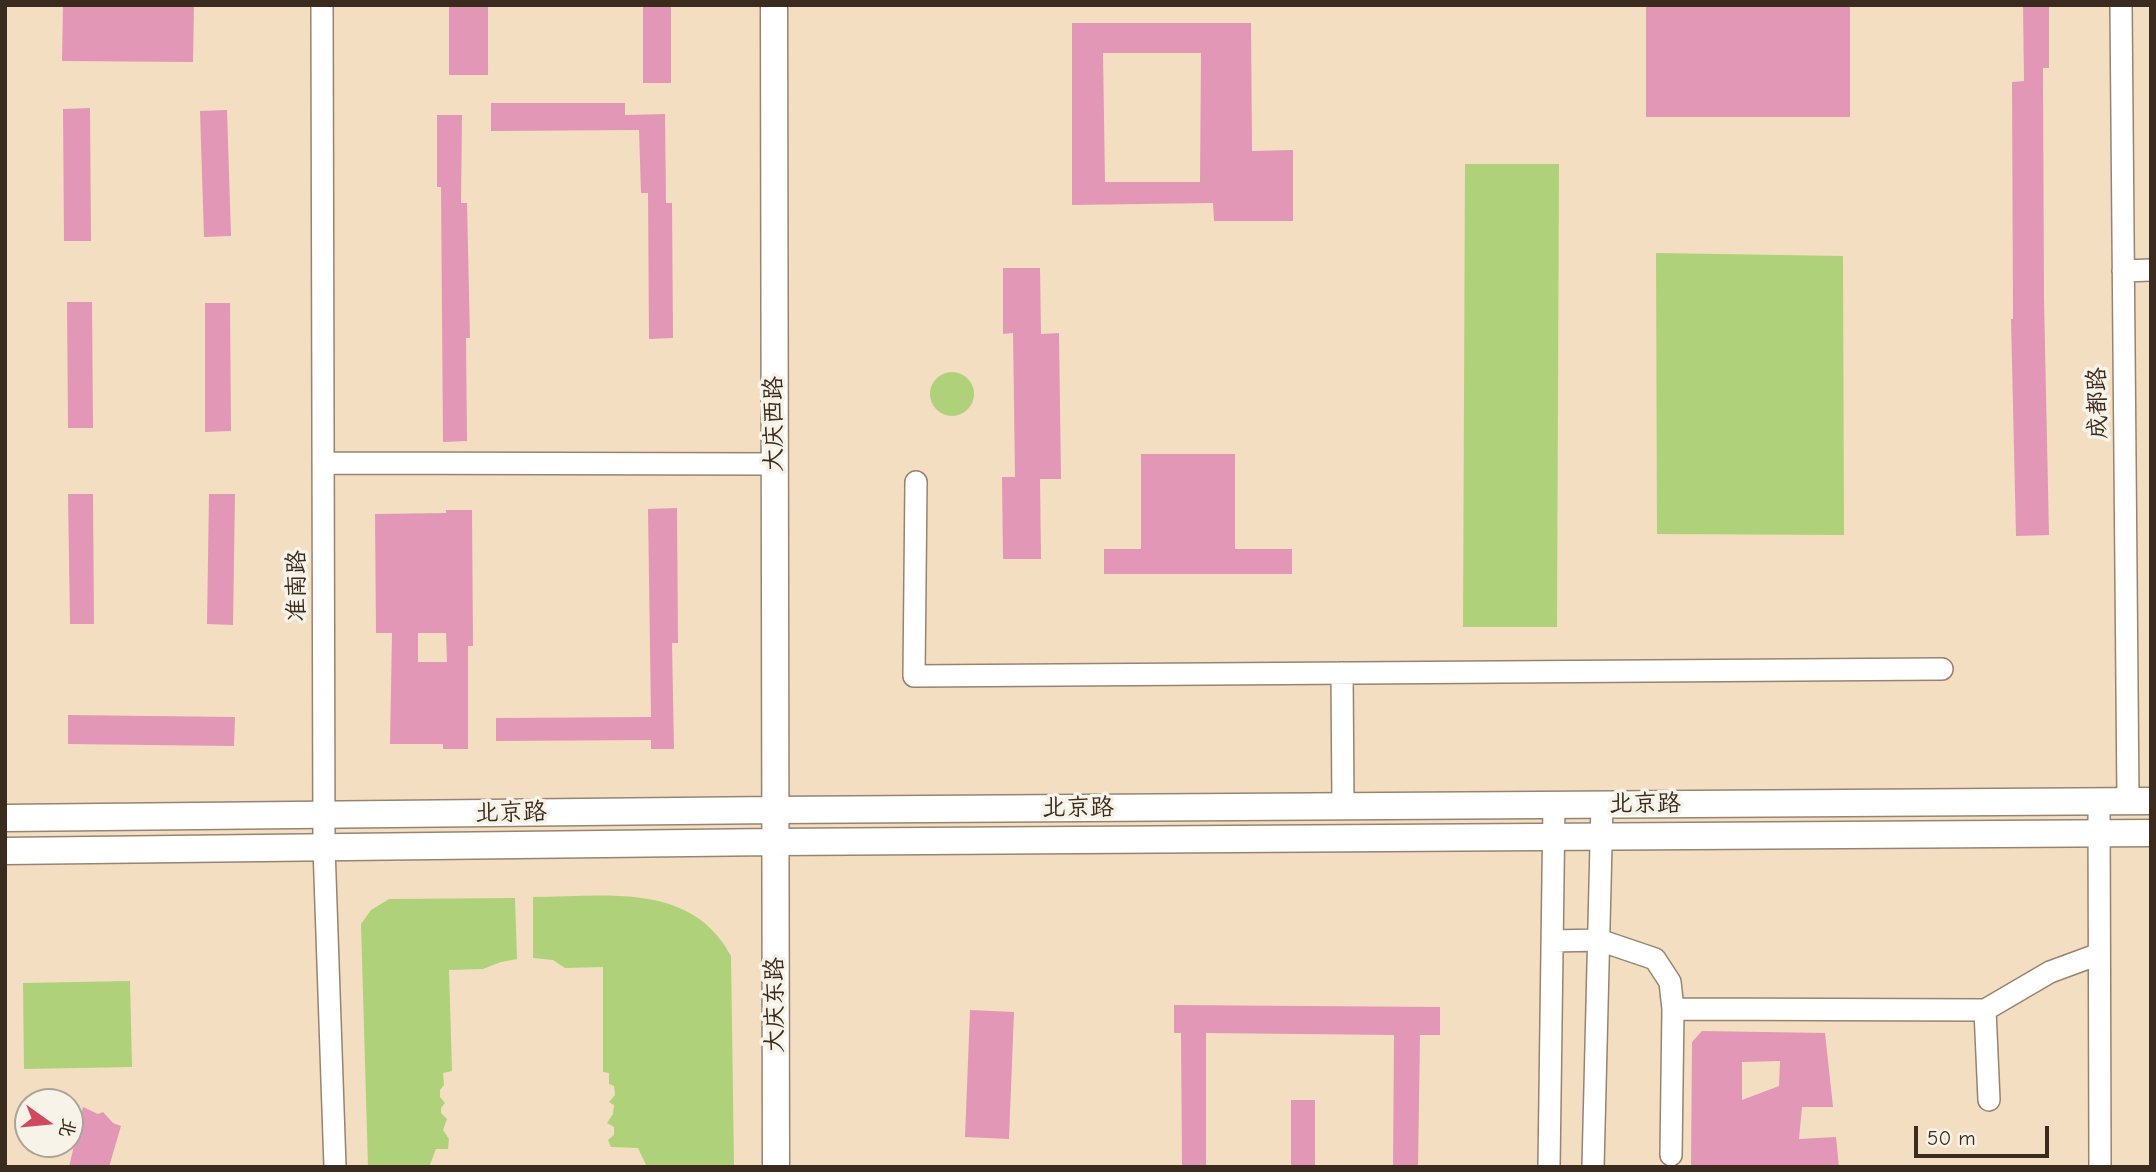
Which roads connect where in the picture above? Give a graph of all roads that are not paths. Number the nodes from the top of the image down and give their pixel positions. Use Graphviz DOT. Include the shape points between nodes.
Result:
graph roads {
  1 [pos="321,5"];
  2 [pos="774,5"];
  3 [pos="2121,5"];
  4 [pos="2151,270"];
  5 [pos="2123,271"];
  6 [pos="323,463"];
  7 [pos="774,464"];
  8 [pos="916,482"];
  9 [pos="1942,668"];
  10 [pos="1342,673"];
  11 [pos="2099,801"];
  12 [pos="2139,801"];
  13 [pos="1602,804"];
  14 [pos="1555,805"];
  15 [pos="1343,806"];
  16 [pos="775,810"];
  17 [pos="324,815"];
  18 [pos="5,818"];
  19 [pos="2099,833"];
  20 [pos="2151,833"];
  21 [pos="1554,837"];
  22 [pos="1602,837"];
  23 [pos="774,842"];
  24 [pos="324,847"];
  25 [pos="5,851"];
  26 [pos="1599,940"];
  27 [pos="1553,941"];
  28 [pos="2099,954"];
  29 [pos="1673,1009"];
  30 [pos="1985,1010"];
  31 [pos="1989,1100"];
  32 [pos="1671,1155"];
  33 [pos="335,1167"];
  34 [pos="776,1167"];
  35 [pos="1549,1167"];
  36 [pos="1593,1167"];
  37 [pos="2100,1167"];
  1 -- 6 [label="street, 准南路"];
  2 -- 7 [label="main road, 大庆西路"];
  3 -- 5 [label="street, 成都路"];
  4 -- 5 [label="street"];
  5 -- 12 [label="street, 成都路"];
  6 -- 7 [label="street"];
  6 -- 17 [label="street, 准南路"];
  7 -- 16 [label="main road, 大庆西路"];
  8 -- 10 [label="street" via="914,676"];
  9 -- 10 [label="street"];
  10 -- 15 [label="street"];
  11 -- 12 [label="main road, 北京路"];
  11 -- 13 [label="main road, 北京路"];
  11 -- 19 [label="street"];
  13 -- 14 [label="main road, 北京路"];
  13 -- 22 [label="street"];
  14 -- 15 [label="main road, 北京路"];
  14 -- 21 [label="street"];
  15 -- 16 [label="main road, 北京路"];
  16 -- 17 [label="main road, 北京路"];
  16 -- 23 [label="main road, 大庆西路"];
  17 -- 18 [label="main road, 北京路"];
  17 -- 24 [label="street, 准南路"];
  19 -- 20 [label="main road, 北京路"];
  19 -- 22 [label="main road, 北京路"];
  19 -- 28 [label="street"];
  21 -- 22 [label="main road, 北京路"];
  21 -- 23 [label="main road, 北京路"];
  21 -- 27 [label="street"];
  22 -- 26 [label="street"];
  23 -- 24 [label="main road, 北京路"];
  23 -- 34 [label="main road, 大庆东路"];
  24 -- 25 [label="main road, 北京路"];
  24 -- 33 [label="street, 准南路"];
  26 -- 27 [label="street"];
  26 -- 29 [label="street" via="1655,959 1670,982"];
  26 -- 36 [label="street"];
  27 -- 35 [label="street"];
  28 -- 30 [label="street" via="2050,971"];
  28 -- 37 [label="street"];
  29 -- 30 [label="street"];
  29 -- 32 [label="street"];
  30 -- 31 [label="street"];
}
